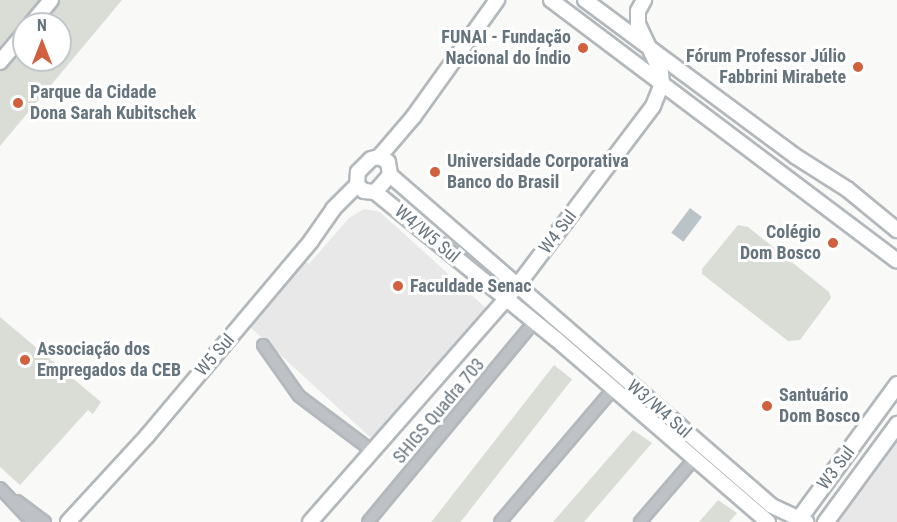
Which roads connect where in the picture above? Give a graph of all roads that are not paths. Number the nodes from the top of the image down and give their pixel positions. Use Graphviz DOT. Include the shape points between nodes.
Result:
graph roads {
  1 [pos="51,0"];
  2 [pos="497,0"];
  3 [pos="551,0"];
  4 [pos="585,0"];
  5 [pos="644,0"];
  6 [pos="569,6"];
  7 [pos="41,12"];
  8 [pos="12,48"];
  9 [pos="650,48"];
  10 [pos="0,62"];
  11 [pos="694,81"];
  12 [pos="662,84"];
  13 [pos="682,101"];
  14 [pos="795,156"];
  15 [pos="379,157"];
  16 [pos="812,166"];
  17 [pos="390,175"];
  18 [pos="783,175"];
  19 [pos="357,185"];
  20 [pos="797,185"];
  21 [pos="375,192"];
  22 [pos="894,229"];
  23 [pos="867,237"];
  24 [pos="885,252"];
  25 [pos="897,261"];
  26 [pos="517,286"];
  27 [pos="506,299"];
  28 [pos="534,322"];
  29 [pos="263,345"];
  30 [pos="897,384"];
  31 [pos="614,388"];
  32 [pos="881,407"];
  33 [pos="897,411"];
  34 [pos="659,418"];
  35 [pos="897,424"];
  36 [pos="371,450"];
  37 [pos="696,457"];
  38 [pos="735,483"];
  39 [pos="0,488"];
  40 [pos="11,499"];
  41 [pos="800,521"];
  42 [pos="32,522"];
  43 [pos="45,522"];
  44 [pos="68,522"];
  45 [pos="310,522"];
  46 [pos="368,522"];
  47 [pos="500,522"];
  48 [pos="640,522"];
  49 [pos="768,522"];
  50 [pos="825,522"];
  1 -- 7 [label="main road"];
  2 -- 15 [label="main road" via="414,116"];
  3 -- 6 [label="main road"];
  4 -- 9 [label="main road"];
  5 -- 9 [label="main road" via="638,11 638,24"];
  6 -- 12 [label="main road"];
  8 -- 10 [label="main road"];
  9 -- 11 [label="main road"];
  9 -- 12 [label="main road"];
  11 -- 13 [label="main road"];
  11 -- 14 [label="main road"];
  12 -- 13 [label="main road"];
  12 -- 26 [label="main road, W4 Sul" via="653,106"];
  13 -- 18 [label="main road"];
  14 -- 16 [label="main road"];
  14 -- 18 [label="main road"];
  15 -- 17 [label="main road" via="388,162"];
  15 -- 19 [label="main road" via="371,159 358,172"];
  16 -- 20 [label="main road" via="800,173"];
  16 -- 22 [label="main road" via="847,189"];
  17 -- 21 [label="main road"];
  17 -- 26 [label="main road, W4/W5 Sul"];
  18 -- 20 [label="main road"];
  19 -- 21 [label="main road" via="364,191"];
  19 -- 44 [label="main road, W5 Sul" via="333,209 311,241 147,436"];
  20 -- 23 [label="main road"];
  21 -- 27 [label="main road, W4/W5 Sul"];
  22 -- 23 [label="main road"];
  22 -- 24 [label="main road"];
  23 -- 24 [label="main road"];
  24 -- 25 [label="main road"];
  26 -- 27 [label="main road, W4 Sul"];
  26 -- 34 [label="main road, W3/W4 Sul"];
  27 -- 28 [label="main road, W3/W4 Sul"];
  27 -- 36 [label="main road, W4 Sul"];
  28 -- 31 [label="main road, W3/W4 Sul"];
  28 -- 46 [label="street, SHIGS Quadra 703"];
  29 -- 36 [label="street" via="300,396"];
  30 -- 32 [label="main road, W3 Sul"];
  31 -- 34 [label="main road, W3/W4 Sul"];
  31 -- 47 [label="street"];
  32 -- 33 [label="main road"];
  32 -- 41 [label="main road, W3 Sul"];
  34 -- 37 [label="main road, W3/W4 Sul"];
  34 -- 38 [label="main road, W3/W4 Sul"];
  35 -- 50 [label="main road, W3 Sul"];
  36 -- 45 [label="main road, W4 Sul"];
  37 -- 38 [label="main road, W3/W4 Sul"];
  37 -- 48 [label="street"];
  38 -- 41 [label="main road, W3/W4 Sul"];
  38 -- 49 [label="main road, W3/W4 Sul"];
  39 -- 40 [label="street"];
  40 -- 42 [label="street"];
  40 -- 43 [label="street"];
}
